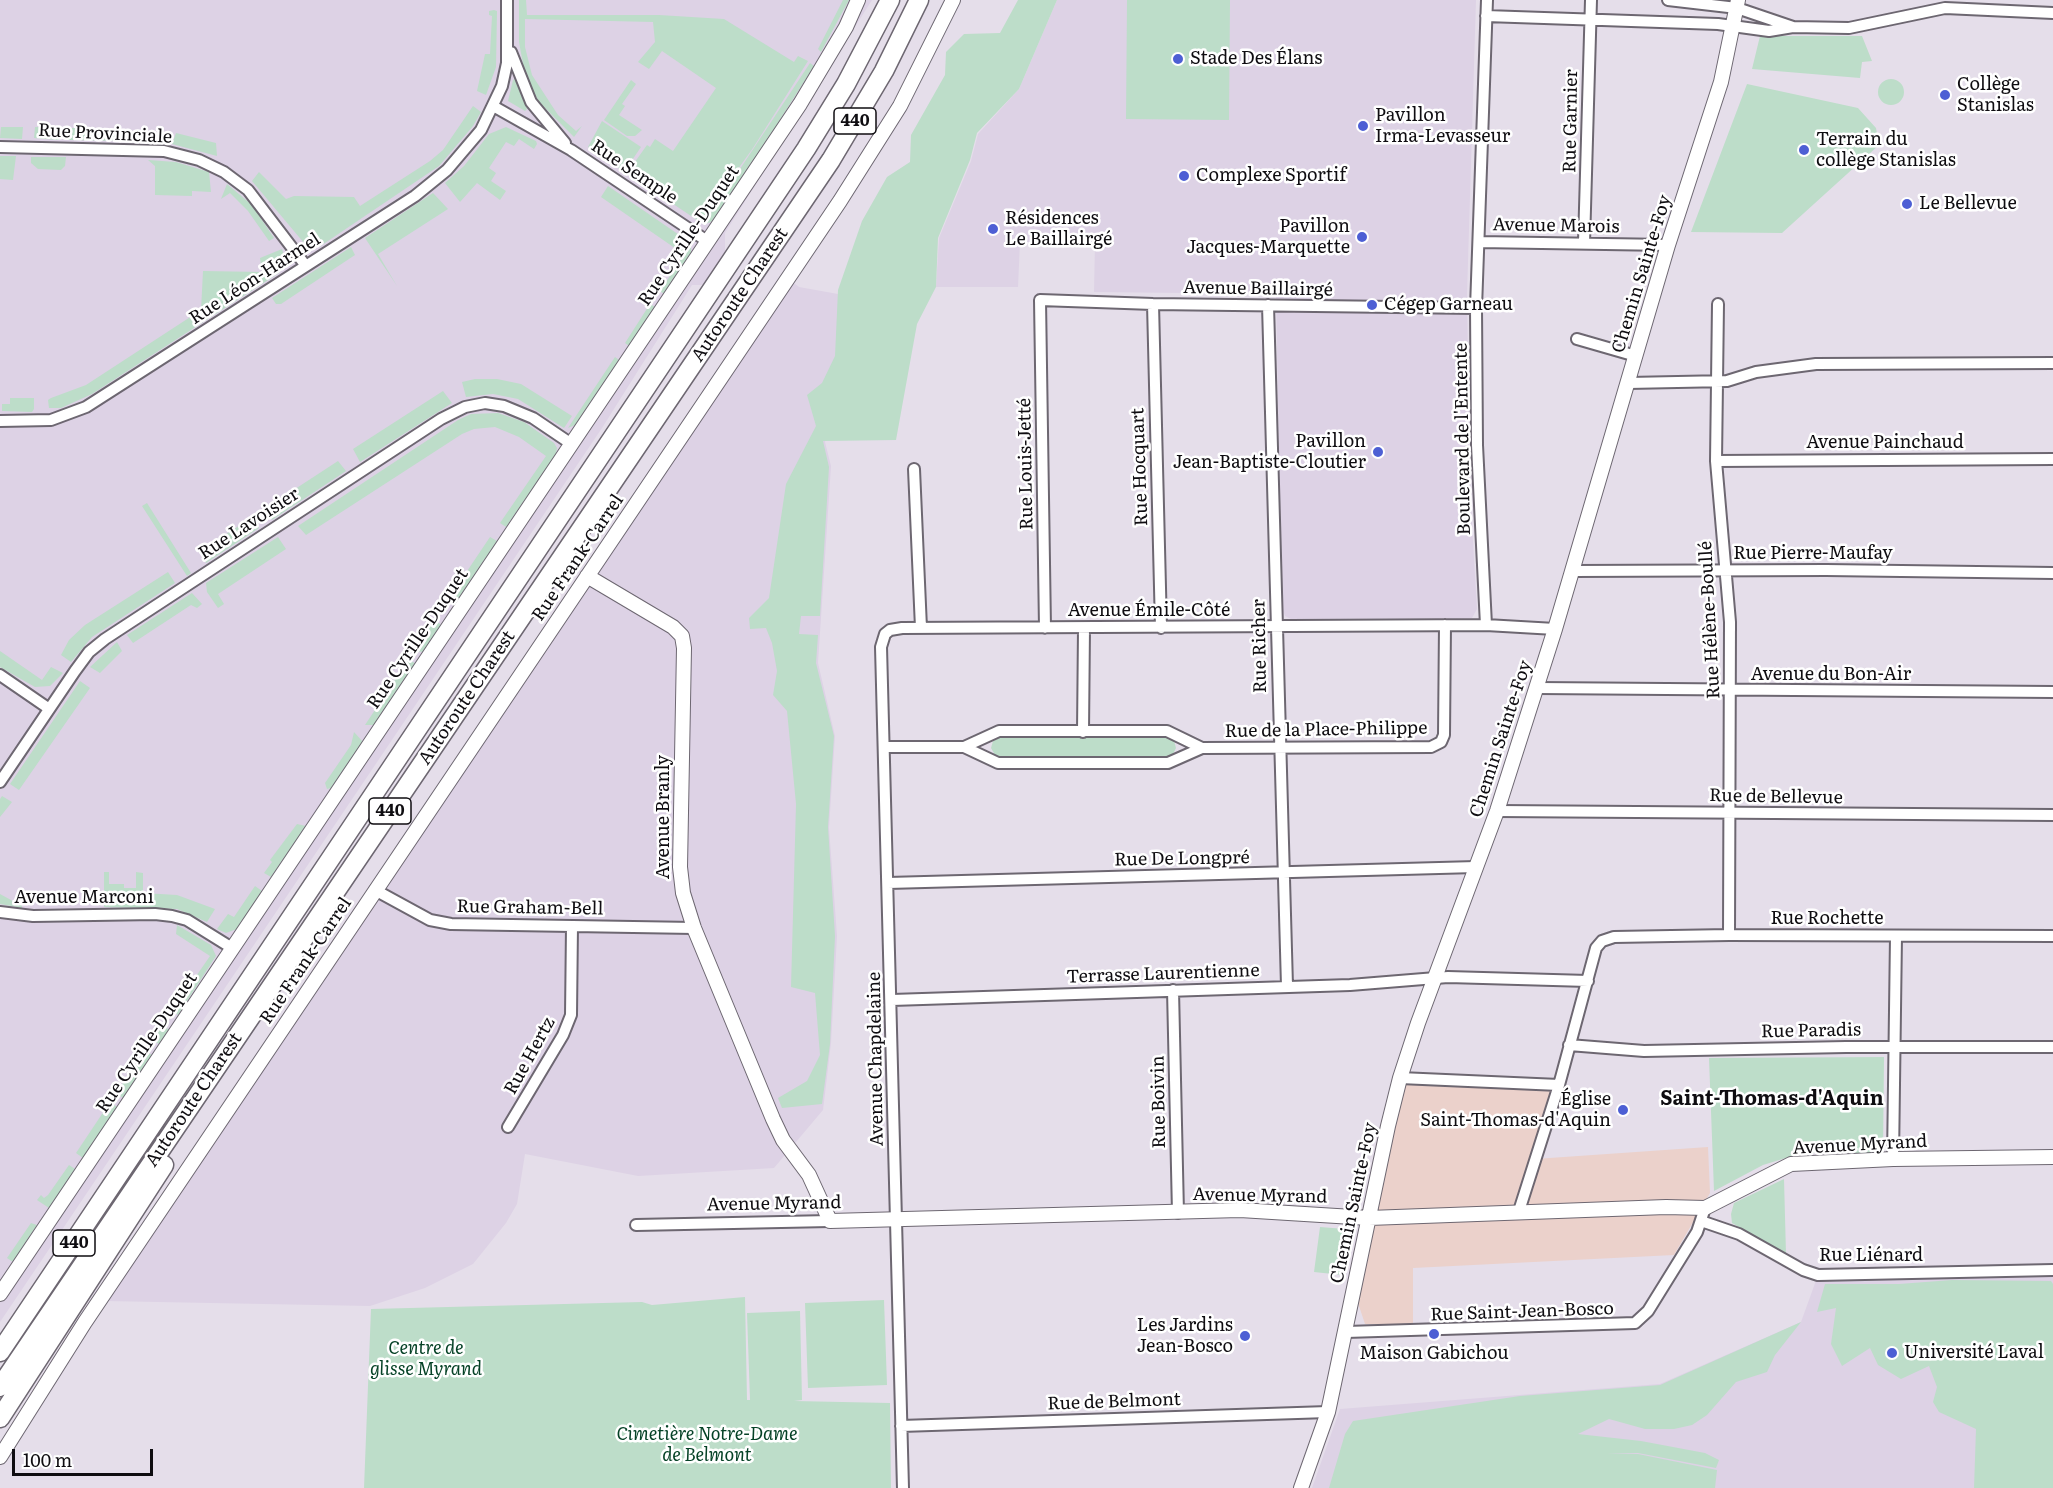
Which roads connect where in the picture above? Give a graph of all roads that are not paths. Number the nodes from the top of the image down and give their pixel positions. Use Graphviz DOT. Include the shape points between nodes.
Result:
graph roads {
  1 [pos="507,0"];
  2 [pos="858,0"];
  3 [pos="890,0"];
  4 [pos="919,0"];
  5 [pos="953,0"];
  6 [pos="1487,0"];
  7 [pos="1591,0"];
  8 [pos="1668,0"];
  9 [pos="1738,4"];
  10 [pos="2053,13"];
  11 [pos="1486,16"];
  12 [pos="1590,18"];
  13 [pos="1734,25"];
  14 [pos="1793,27"];
  15 [pos="507,40"];
  16 [pos="493,106"];
  17 [pos="0,147"];
  18 [pos="572,150"];
  19 [pos="708,241"];
  20 [pos="1479,242"];
  21 [pos="1584,243"];
  22 [pos="1668,245"];
  23 [pos="306,266"];
  24 [pos="1040,300"];
  25 [pos="1153,304"];
  26 [pos="1718,304"];
  27 [pos="1268,305"];
  28 [pos="1476,308"];
  29 [pos="1577,339"];
  30 [pos="1635,356"];
  31 [pos="2053,363"];
  32 [pos="1716,381"];
  33 [pos="1628,383"];
  34 [pos="0,421"];
  35 [pos="570,443"];
  36 [pos="2053,459"];
  37 [pos="1716,461"];
  38 [pos="914,469"];
  39 [pos="1725,570"];
  40 [pos="1574,571"];
  41 [pos="2053,573"];
  42 [pos="587,576"];
  43 [pos="1445,625"];
  44 [pos="1486,625"];
  45 [pos="1276,626"];
  46 [pos="921,628"];
  47 [pos="1045,628"];
  48 [pos="1084,628"];
  49 [pos="1161,628"];
  50 [pos="1556,629"];
  51 [pos="888,632"];
  52 [pos="0,675"];
  53 [pos="1536,688"];
  54 [pos="1731,691"];
  55 [pos="2053,692"];
  56 [pos="48,708"];
  57 [pos="1083,732"];
  58 [pos="885,747"];
  59 [pos="964,747"];
  60 [pos="1202,748"];
  61 [pos="1278,748"];
  62 [pos="0,782"];
  63 [pos="1497,811"];
  64 [pos="1728,812"];
  65 [pos="2053,815"];
  66 [pos="1476,867"];
  67 [pos="1282,872"];
  68 [pos="888,883"];
  69 [pos="375,890"];
  70 [pos="0,912"];
  71 [pos="572,926"];
  72 [pos="694,928"];
  73 [pos="1729,935"];
  74 [pos="1896,936"];
  75 [pos="2053,936"];
  76 [pos="232,948"];
  77 [pos="1435,978"];
  78 [pos="1587,981"];
  79 [pos="273,982"];
  80 [pos="1287,986"];
  81 [pos="1173,990"];
  82 [pos="891,1000"];
  83 [pos="1569,1045"];
  84 [pos="1892,1047"];
  85 [pos="2053,1047"];
  86 [pos="1400,1078"];
  87 [pos="1559,1085"];
  88 [pos="508,1127"];
  89 [pos="146,1132"];
  90 [pos="2053,1157"];
  91 [pos="1893,1159"];
  92 [pos="1519,1211"];
  93 [pos="1178,1213"];
  94 [pos="1703,1215"];
  95 [pos="1369,1218"];
  96 [pos="896,1220"];
  97 [pos="830,1221"];
  98 [pos="636,1225"];
  99 [pos="2053,1270"];
  100 [pos="0,1294"];
  101 [pos="0,1332"];
  102 [pos="1346,1332"];
  103 [pos="0,1353"];
  104 [pos="0,1387"];
  105 [pos="1329,1412"];
  106 [pos="0,1418"];
  107 [pos="901,1426"];
  108 [pos="0,1457"];
  109 [pos="903,1488"];
  110 [pos="1301,1488"];
  1 -- 15 [label="street, Rue Semple"];
  2 -- 19 [label="street, Rue Cyrille-Duquet" via="800,104"];
  3 -- 89 [label="highway, Autoroute Charest / 440" via="806,149"];
  4 -- 79 [label="highway, Autoroute Charest / 440" via="880,79 831,160"];
  5 -- 42 [label="street, Rue Frank-Carrel" via="876,145"];
  6 -- 11 [label="street, Boulevard de l'Entente"];
  7 -- 12 [label="street, Rue Garnier"];
  8 -- 9 [label="street"];
  9 -- 13 [label="street, Chemin Sainte-Foy"];
  9 -- 14 [label="street"];
  10 -- 14 [label="street" via="1945,8 1849,28"];
  11 -- 12 [label="street"];
  11 -- 20 [label="street, Boulevard de l'Entente"];
  12 -- 13 [label="street"];
  12 -- 21 [label="street, Rue Garnier"];
  13 -- 14 [label="street" via="1769,31"];
  13 -- 22 [label="street, Chemin Sainte-Foy" via="1721,82"];
  15 -- 16 [label="street, Rue Semple" via="507,63"];
  15 -- 18 [label="street, Rue Semple" via="522,87"];
  16 -- 18 [label="street, Rue Semple"];
  16 -- 23 [label="street, Rue Léon-Harmel" via="481,130 447,170"];
  17 -- 23 [label="street, Rue Provinciale" via="164,151 199,160 248,190"];
  18 -- 19 [label="street, Rue Semple"];
  19 -- 35 [label="street, Rue Cyrille-Duquet"];
  20 -- 21 [label="street, Avenue Marois"];
  20 -- 28 [label="street, Boulevard de l'Entente"];
  21 -- 22 [label="street, Avenue Marois"];
  22 -- 30 [label="street, Chemin Sainte-Foy"];
  23 -- 34 [label="street, Rue Léon-Harmel" via="87,407 51,420"];
  24 -- 25 [label="street, Avenue Baillairgé"];
  24 -- 47 [label="street, Rue Louis-Jetté"];
  25 -- 27 [label="street, Avenue Baillairgé"];
  25 -- 49 [label="street, Rue Hocquart"];
  26 -- 32 [label="street, Rue Hélène-Boullé"];
  27 -- 28 [label="street, Avenue Baillairgé"];
  27 -- 45 [label="street, Rue Richer"];
  28 -- 44 [label="street, Boulevard de l'Entente" via="1477,445"];
  29 -- 30 [label="street"];
  30 -- 33 [label="street, Chemin Sainte-Foy"];
  31 -- 32 [label="street" via="1816,364"];
  32 -- 33 [label="street"];
  32 -- 37 [label="street, Rue Hélène-Boullé"];
  33 -- 40 [label="street, Chemin Sainte-Foy"];
  35 -- 56 [label="street, Rue Lavoisier" via="532,418 504,406 485,403 465,407 441,419 105,639 89,652"];
  35 -- 76 [label="street, Rue Cyrille-Duquet"];
  36 -- 37 [label="street, Avenue Painchaud"];
  37 -- 39 [label="street, Rue Hélène-Boullé"];
  38 -- 46 [label="street"];
  39 -- 40 [label="street, Rue Pierre-Maufay"];
  39 -- 41 [label="street, Rue Pierre-Maufay"];
  39 -- 54 [label="street, Rue Hélène-Boullé"];
  40 -- 50 [label="street, Chemin Sainte-Foy"];
  42 -- 69 [label="street, Rue Frank-Carrel"];
  42 -- 72 [label="street, Avenue Branly" via="673,627 683,641 680,867"];
  43 -- 44 [label="street, Avenue Émile-Côté"];
  43 -- 45 [label="street, Avenue Émile-Côté"];
  43 -- 61 [label="street, Rue de la Place-Philippe" via="1444,735 1437,745"];
  44 -- 50 [label="street, Avenue Émile-Côté"];
  45 -- 49 [label="street, Avenue Émile-Côté"];
  45 -- 61 [label="street, Rue Richer"];
  46 -- 47 [label="street, Avenue Émile-Côté"];
  46 -- 51 [label="street, Avenue Émile-Côté"];
  47 -- 48 [label="street, Avenue Émile-Côté"];
  48 -- 49 [label="street, Avenue Émile-Côté"];
  48 -- 57 [label="street"];
  50 -- 53 [label="street, Chemin Sainte-Foy"];
  51 -- 58 [label="street, Avenue Chapdelaine" via="881,647"];
  52 -- 56 [label="street"];
  53 -- 54 [label="street, Avenue du Bon-Air"];
  53 -- 63 [label="street, Chemin Sainte-Foy"];
  54 -- 55 [label="street, Avenue du Bon-Air"];
  54 -- 64 [label="street, Rue Hélène-Boullé"];
  56 -- 62 [label="street, Rue Lavoisier"];
  57 -- 59 [label="street, Rue de la Place-Philippe" via="999,731"];
  57 -- 60 [label="street, Rue de la Place-Philippe" via="1167,731"];
  58 -- 59 [label="street, Rue de la Place-Philippe"];
  58 -- 68 [label="street, Avenue Chapdelaine"];
  59 -- 60 [label="street, Rue de la Place-Philippe" via="998,763 1168,763"];
  60 -- 61 [label="street, Rue de la Place-Philippe"];
  61 -- 67 [label="street, Rue Richer"];
  63 -- 64 [label="street, Rue de Bellevue"];
  63 -- 66 [label="street, Chemin Sainte-Foy"];
  64 -- 65 [label="street, Rue de Bellevue"];
  64 -- 73 [label="street, Rue Hélène-Boullé"];
  66 -- 67 [label="street, Rue De Longpré"];
  66 -- 77 [label="street, Chemin Sainte-Foy"];
  67 -- 68 [label="street, Rue De Longpré"];
  67 -- 80 [label="street, Rue Richer"];
  68 -- 82 [label="street, Avenue Chapdelaine"];
  69 -- 71 [label="street, Rue Graham-Bell" via="430,920 451,924"];
  69 -- 108 [label="street, Rue Frank-Carrel" via="85,1322"];
  70 -- 76 [label="street, Avenue Marconi" via="33,916 172,916 187,920"];
  71 -- 72 [label="street, Rue Graham-Bell"];
  71 -- 88 [label="street, Rue Hertz" via="571,1015"];
  72 -- 97 [label="street, Avenue Branly" via="773,1119 809,1175"];
  73 -- 74 [label="street, Rue Rochette"];
  73 -- 78 [label="street, Rue Rochette" via="1602,940"];
  74 -- 75 [label="street, Rue Rochette"];
  74 -- 84 [label="street"];
  76 -- 100 [label="street, Rue Cyrille-Duquet"];
  77 -- 78 [label="street"];
  77 -- 80 [label="street, Terrasse Laurentienne"];
  77 -- 86 [label="street, Chemin Sainte-Foy"];
  78 -- 83 [label="street"];
  79 -- 104 [label="highway, Autoroute Charest / 440"];
  79 -- 106 [label="highway" via="213,1090"];
  80 -- 81 [label="street, Terrasse Laurentienne"];
  81 -- 82 [label="street, Terrasse Laurentienne"];
  81 -- 93 [label="street, Rue Boivin"];
  82 -- 96 [label="street, Avenue Chapdelaine"];
  83 -- 84 [label="street, Rue Paradis" via="1644,1051"];
  83 -- 87 [label="street"];
  84 -- 85 [label="street, Rue Paradis"];
  84 -- 91 [label="street"];
  86 -- 87 [label="street"];
  86 -- 95 [label="street, Chemin Sainte-Foy"];
  87 -- 92 [label="street"];
  89 -- 101 [label="highway"];
  89 -- 103 [label="highway, Autoroute Charest / 440"];
  90 -- 91 [label="street, Avenue Myrand"];
  91 -- 94 [label="street, Avenue Myrand" via="1791,1164"];
  92 -- 94 [label="street, Avenue Myrand"];
  92 -- 95 [label="street, Avenue Myrand"];
  93 -- 95 [label="street, Avenue Myrand" via="1240,1210"];
  93 -- 96 [label="street, Avenue Myrand"];
  94 -- 99 [label="street, Rue Liénard" via="1818,1275"];
  94 -- 102 [label="street, Rue Saint-Jean-Bosco" via="1648,1311 1635,1323"];
  95 -- 102 [label="street, Chemin Sainte-Foy"];
  96 -- 97 [label="street, Avenue Myrand"];
  96 -- 107 [label="street, Avenue Chapdelaine"];
  97 -- 98 [label="street, Avenue Myrand"];
  102 -- 105 [label="street, Chemin Sainte-Foy"];
  105 -- 107 [label="street, Rue de Belmont"];
  105 -- 110 [label="street, Chemin Sainte-Foy"];
  107 -- 109 [label="street, Avenue Chapdelaine"];
}
